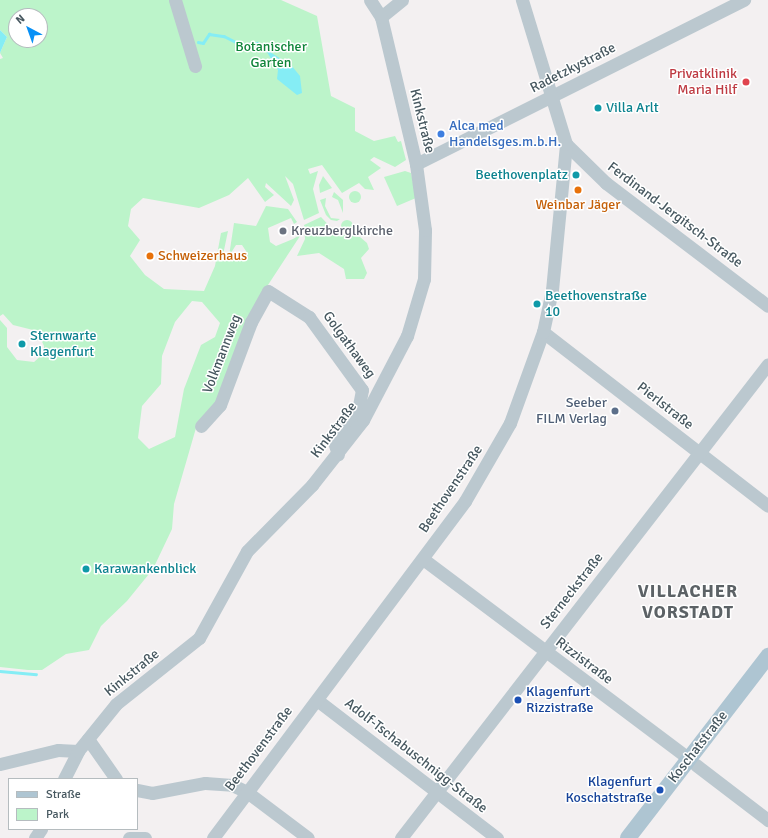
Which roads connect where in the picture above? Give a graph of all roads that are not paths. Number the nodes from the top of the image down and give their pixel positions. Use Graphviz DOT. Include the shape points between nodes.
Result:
graph roads {
  1 [pos="175,0"];
  2 [pos="370,0"];
  3 [pos="402,0"];
  4 [pos="522,0"];
  5 [pos="744,0"];
  6 [pos="381,17"];
  7 [pos="195,66"];
  8 [pos="551,98"];
  9 [pos="566,144"];
  10 [pos="416,164"];
  11 [pos="268,290"];
  12 [pos="768,306"];
  13 [pos="543,332"];
  14 [pos="768,364"];
  15 [pos="201,426"];
  16 [pos="699,453"];
  17 [pos="338,454"];
  18 [pos="768,506"];
  19 [pos="423,559"];
  20 [pos="545,652"];
  21 [pos="768,656"];
  22 [pos="768,669"];
  23 [pos="317,700"];
  24 [pos="88,739"];
  25 [pos="78,751"];
  26 [pos="692,762"];
  27 [pos="0,764"];
  28 [pos="64,778"];
  29 [pos="115,778"];
  30 [pos="138,790"];
  31 [pos="247,792"];
  32 [pos="436,792"];
  33 [pos="768,820"];
  34 [pos="128,838"];
  35 [pos="145,838"];
  36 [pos="213,838"];
  37 [pos="308,838"];
  38 [pos="401,838"];
  39 [pos="497,838"];
  40 [pos="628,838"];
  41 [pos="638,838"];
  1 -- 7 [label="street"];
  2 -- 6 [label="street, Kinkstraße"];
  3 -- 6 [label="street"];
  4 -- 8 [label="street, Beethovenstraße"];
  5 -- 8 [label="street, Radetzkystraße"];
  6 -- 10 [label="street, Kinkstraße"];
  8 -- 9 [label="street, Beethovenstraße"];
  8 -- 10 [label="street, Radetzkystraße"];
  9 -- 12 [label="street, Ferdinand-Jergitsch-Straße" via="606,183"];
  9 -- 13 [label="street, Beethovenstraße" via="555,268"];
  10 -- 17 [label="street, Kinkstraße" via="426,243 420,301 385,383"];
  11 -- 15 [label="street, Volkmannweg" via="251,322 220,405"];
  11 -- 17 [label="street, Golgathaweg" via="309,317 362,390 359,405 334,442"];
  13 -- 16 [label="street, Pierlstraße"];
  13 -- 19 [label="street, Beethovenstraße" via="507,429 465,501"];
  14 -- 16 [label="street, Sterneckstraße"];
  16 -- 18 [label="street, Pierlstraße"];
  16 -- 20 [label="street, Sterneckstraße"];
  17 -- 24 [label="street, Kinkstraße" via="247,551 199,638 116,704"];
  19 -- 20 [label="street, Rizzistraße"];
  19 -- 23 [label="street, Beethovenstraße"];
  20 -- 26 [label="street, Rizzistraße"];
  20 -- 32 [label="street, Sterneckstraße"];
  21 -- 26 [label="main road, Koschatstraße"];
  22 -- 26 [label="main road, Koschatstraße"];
  23 -- 31 [label="street, Beethovenstraße"];
  23 -- 32 [label="street, Adolf-Tschabuschnigg-Straße"];
  24 -- 25 [label="street, Kinkstraße"];
  24 -- 29 [label="street"];
  25 -- 27 [label="street" via="58,750"];
  25 -- 28 [label="street, Kinkstraße"];
  26 -- 33 [label="street, Rizzistraße"];
  26 -- 40 [label="main road, Koschatstraße"];
  26 -- 41 [label="main road, Koschatstraße"];
  30 -- 31 [label="street" via="152,793 218,783"];
  31 -- 36 [label="street, Beethovenstraße"];
  31 -- 37 [label="street"];
  32 -- 38 [label="street, Sterneckstraße"];
  32 -- 39 [label="street, Adolf-Tschabuschnigg-Straße"];
  34 -- 35 [label="street"];
}
